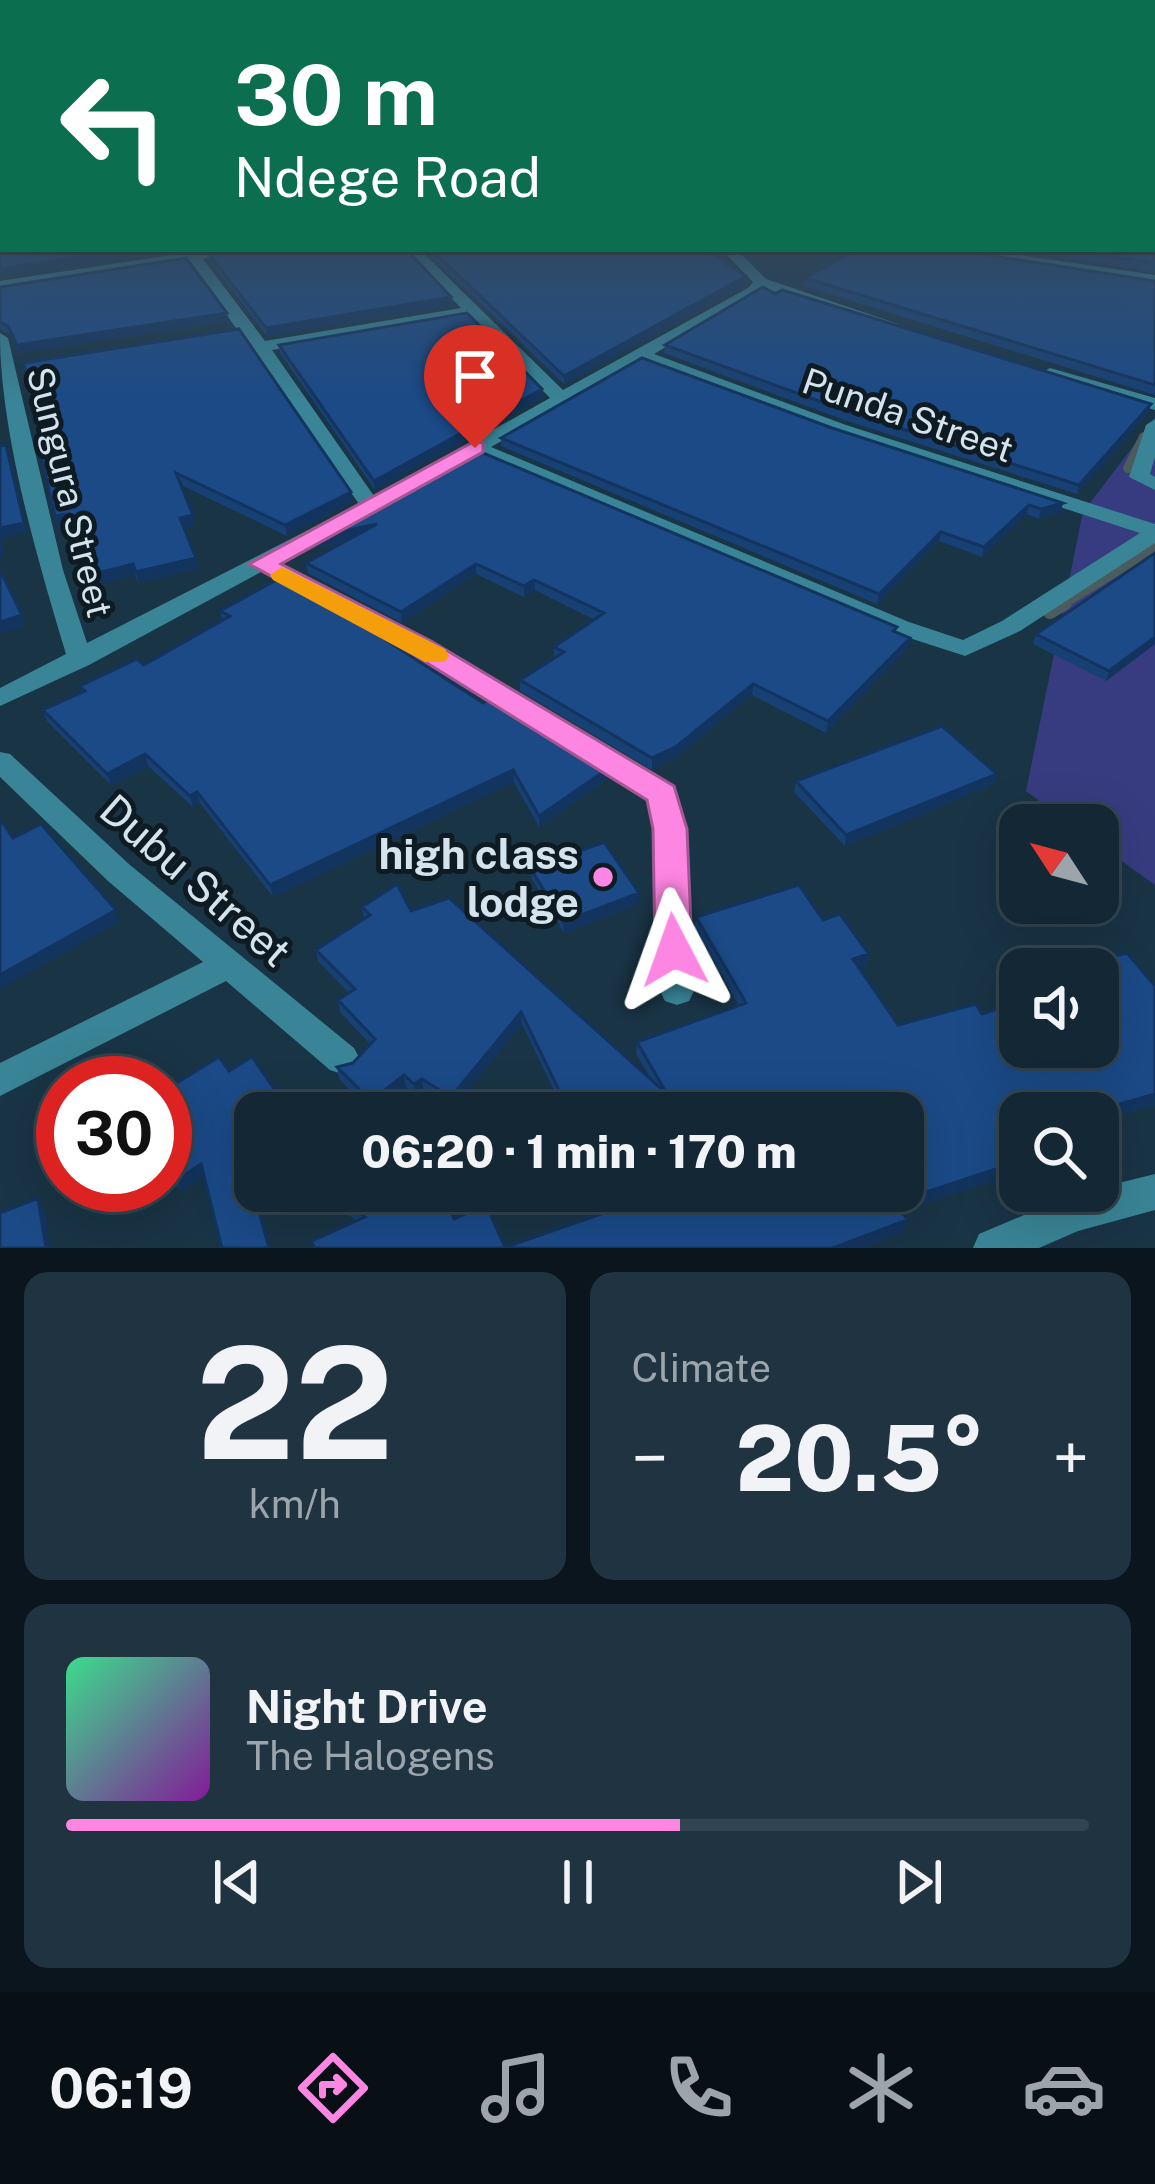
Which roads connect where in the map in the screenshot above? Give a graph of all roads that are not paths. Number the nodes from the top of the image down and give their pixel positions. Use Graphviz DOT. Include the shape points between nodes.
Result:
graph roads {
  1 [pos="218,284"];
  2 [pos="445,284"];
  3 [pos="758,284"];
  4 [pos="768,284"];
  5 [pos="470,310"];
  6 [pos="244,328"];
  7 [pos="906,329"];
  8 [pos="222,332"];
  9 [pos="0,338"];
  10 [pos="257,347"];
  11 [pos="641,356"];
  12 [pos="29,362"];
  13 [pos="2,364"];
  14 [pos="1027,366"];
  15 [pos="562,400"];
  16 [pos="1155,404"];
  17 [pos="1155,425"];
  18 [pos="475,448"];
  19 [pos="1155,484"];
  20 [pos="371,506"];
  21 [pos="1155,532"];
  22 [pos="262,564"];
  23 [pos="80,660"];
  24 [pos="0,698"];
  25 [pos="0,761"];
  26 [pos="229,964"];
  27 [pos="677,991"];
  28 [pos="342,1059"];
  29 [pos="0,1080"];
  30 [pos="1155,1192"];
  31 [pos="993,1248"];
  1 -- 6 [label="street"];
  2 -- 5 [label="street"];
  3 -- 11 [label="street"];
  4 -- 7 [label="street"];
  5 -- 10 [label="street"];
  5 -- 15 [label="street"];
  6 -- 8 [label="street"];
  6 -- 10 [label="street"];
  9 -- 13 [label="street, Sungura Street"];
  10 -- 20 [label="street"];
  11 -- 15 [label="street"];
  11 -- 21 [label="street, Punda Street"];
  12 -- 13 [label="street"];
  13 -- 23 [label="street, Sungura Street"];
  14 -- 16 [label="street"];
  15 -- 18 [label="street"];
  17 -- 19 [label="street" via="1139,477"];
  18 -- 20 [label="street"];
  18 -- 21 [label="street" via="965,649"];
  20 -- 22 [label="street"];
  22 -- 23 [label="street"];
  22 -- 27 [label="street" via="421,647 662,794"];
  23 -- 24 [label="street"];
  25 -- 26 [label="street, Dubu Street"];
  26 -- 28 [label="street, Dubu Street"];
  26 -- 29 [label="street"];
  30 -- 31 [label="street" via="1074,1213"];
}
